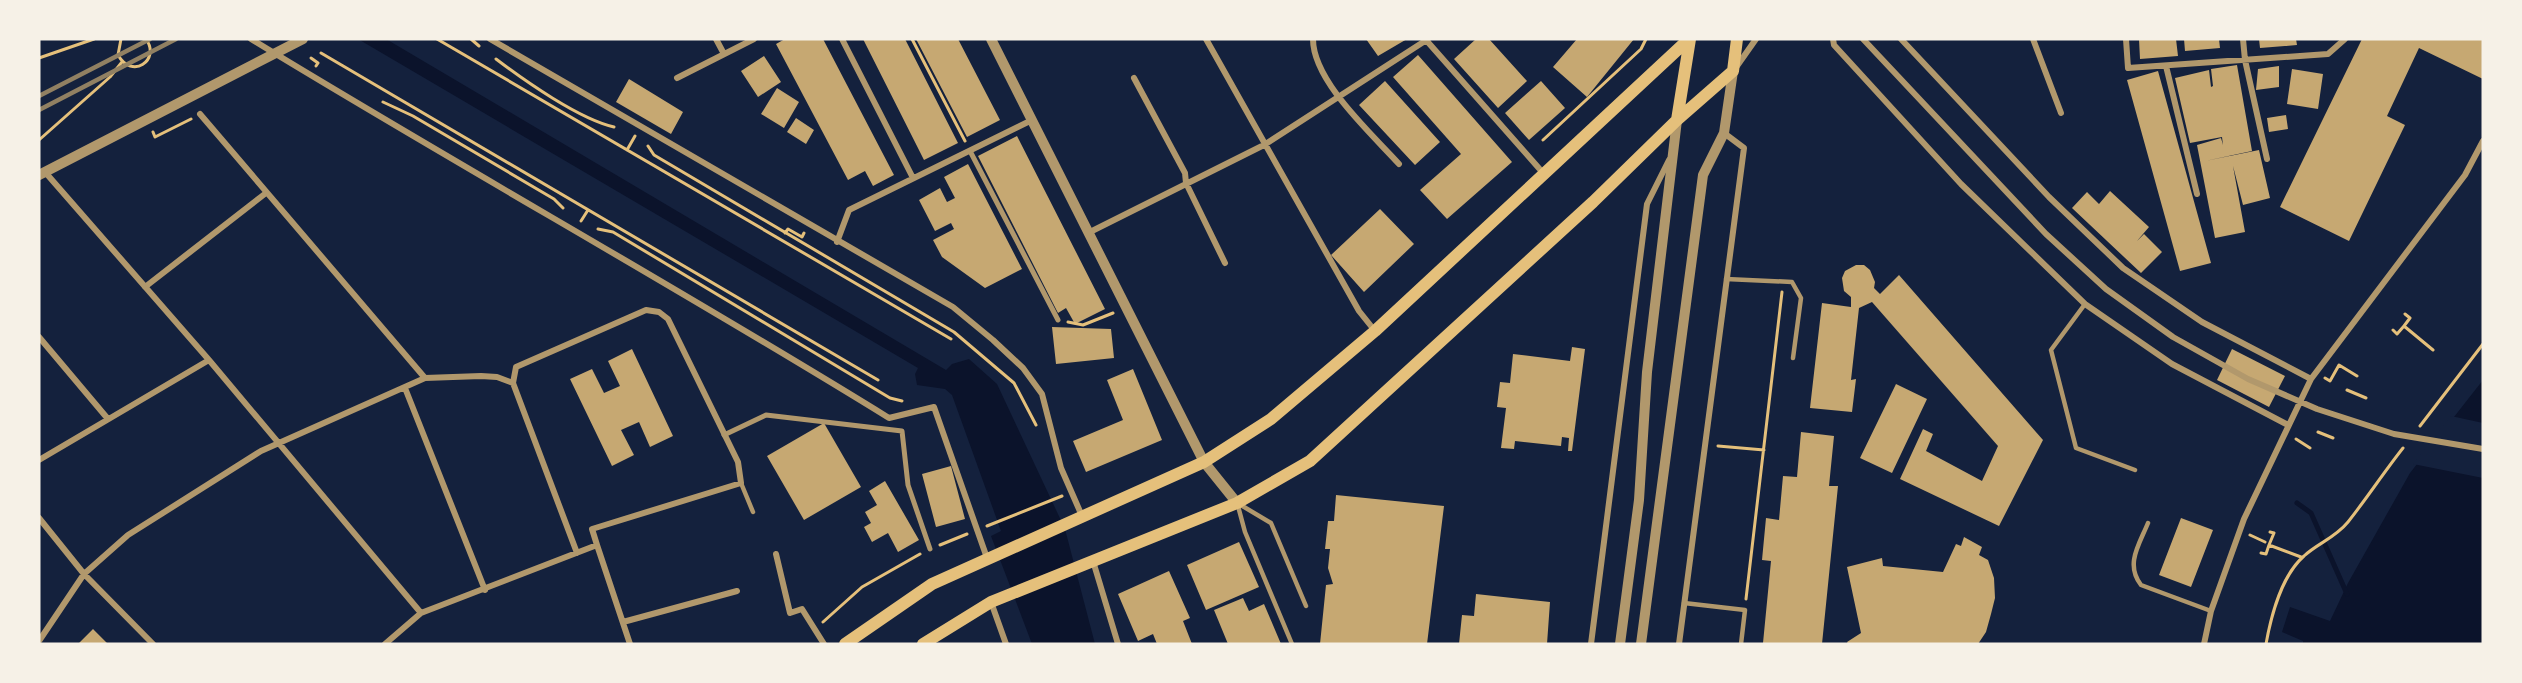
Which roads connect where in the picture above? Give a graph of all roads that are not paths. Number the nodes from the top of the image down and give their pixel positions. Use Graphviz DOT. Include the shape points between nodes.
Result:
graph roads {
  1 [pos="251,39"];
  2 [pos="303,39"];
  3 [pos="490,39"];
  4 [pos="716,39"];
  5 [pos="754,39"];
  6 [pos="842,39"];
  7 [pos="991,39"];
  8 [pos="1206,39"];
  9 [pos="1313,39"];
  10 [pos="1690,39"];
  11 [pos="1737,39"];
  12 [pos="1756,39"];
  13 [pos="1833,39"];
  14 [pos="1863,39"];
  15 [pos="1901,39"];
  16 [pos="2033,39"];
  17 [pos="2126,39"];
  18 [pos="2243,39"];
  19 [pos="2345,39"];
  20 [pos="1427,40"];
  21 [pos="724,54"];
  22 [pos="2245,60"];
  23 [pos="2166,66"];
  24 [pos="1733,71"];
  25 [pos="677,78"];
  26 [pos="1134,78"];
  27 [pos="1338,96"];
  28 [pos="2061,113"];
  29 [pos="200,114"];
  30 [pos="1032,120"];
  31 [pos="1677,120"];
  32 [pos="1724,132"];
  33 [pos="2483,141"];
  34 [pos="1264,145"];
  35 [pos="970,151"];
  36 [pos="1671,156"];
  37 [pos="2267,159"];
  38 [pos="1399,164"];
  39 [pos="42,173"];
  40 [pos="1545,174"];
  41 [pos="914,178"];
  42 [pos="1186,183"];
  43 [pos="266,193"];
  44 [pos="2197,194"];
  45 [pos="1090,232"];
  46 [pos="837,242"];
  47 [pos="1225,263"];
  48 [pos="1726,279"];
  49 [pos="145,287"];
  50 [pos="2085,304"];
  51 [pos="1058,320"];
  52 [pos="1375,331"];
  53 [pos="39,337"];
  54 [pos="1793,357"];
  55 [pos="208,360"];
  56 [pos="425,378"];
  57 [pos="2312,379"];
  58 [pos="513,383"];
  59 [pos="405,388"];
  60 [pos="108,419"];
  61 [pos="2288,425"];
  62 [pos="724,435"];
  63 [pos="279,444"];
  64 [pos="2483,449"];
  65 [pos="39,460"];
  66 [pos="1204,462"];
  67 [pos="2135,470"];
  68 [pos="741,483"];
  69 [pos="1237,503"];
  70 [pos="753,512"];
  71 [pos="1082,516"];
  72 [pos="39,518"];
  73 [pos="2148,523"];
  74 [pos="597,545"];
  75 [pos="930,549"];
  76 [pos="577,553"];
  77 [pos="776,554"];
  78 [pos="991,557"];
  79 [pos="1093,560"];
  80 [pos="84,574"];
  81 [pos="485,590"];
  82 [pos="737,591"];
  83 [pos="991,603"];
  84 [pos="1684,603"];
  85 [pos="1306,606"];
  86 [pos="2211,611"];
  87 [pos="421,613"];
  88 [pos="623,622"];
  89 [pos="39,641"];
  90 [pos="153,644"];
  91 [pos="385,644"];
  92 [pos="630,644"];
  93 [pos="824,644"];
  94 [pos="845,644"];
  95 [pos="923,644"];
  96 [pos="1006,644"];
  97 [pos="1118,644"];
  98 [pos="1292,644"];
  99 [pos="1591,644"];
  100 [pos="1620,644"];
  101 [pos="1641,644"];
  102 [pos="1679,644"];
  103 [pos="1741,644"];
  104 [pos="2204,644"];
  1 -- 78 [label="street" via="889,418 934,407"];
  2 -- 39 [label="street"];
  3 -- 46 [label="street"];
  4 -- 21 [label="street"];
  5 -- 21 [label="street"];
  6 -- 41 [label="street"];
  7 -- 30 [label="street"];
  8 -- 34 [label="street"];
  9 -- 27 [label="street" via="1313,55"];
  10 -- 31 [label="main road"];
  10 -- 40 [label="main road"];
  11 -- 24 [label="main road"];
  12 -- 24 [label="street"];
  13 -- 50 [label="street" via="1834,45 1961,184"];
  14 -- 64 [label="street" via="2046,234 2106,289 2173,337 2248,379 2317,409 2394,434"];
  15 -- 57 [label="street" via="2049,197 2123,268 2202,322"];
  16 -- 28 [label="street"];
  17 -- 23 [label="street" via="2128,68"];
  18 -- 22 [label="street"];
  19 -- 22 [label="street" via="2328,54"];
  20 -- 27 [label="street"];
  20 -- 40 [label="street"];
  21 -- 25 [label="street"];
  22 -- 23 [label="street"];
  22 -- 37 [label="street"];
  23 -- 44 [label="street"];
  24 -- 31 [label="main road"];
  24 -- 32 [label="street"];
  26 -- 42 [label="street" via="1185,172"];
  27 -- 34 [label="street"];
  27 -- 38 [label="street"];
  29 -- 43 [label="street"];
  30 -- 35 [label="street"];
  30 -- 45 [label="street"];
  31 -- 36 [label="street"];
  31 -- 69 [label="main road" via="1310,461"];
  32 -- 48 [label="street" via="1744,148"];
  32 -- 101 [label="street" via="1703,175"];
  33 -- 57 [label="street" via="2465,175"];
  34 -- 42 [label="street"];
  34 -- 52 [label="street" via="1359,311"];
  35 -- 41 [label="street"];
  35 -- 51 [label="street"];
  36 -- 99 [label="street" via="1647,204"];
  36 -- 100 [label="street" via="1647,372 1639,500"];
  39 -- 49 [label="street"];
  40 -- 52 [label="main road"];
  41 -- 46 [label="street" via="849,210"];
  42 -- 45 [label="street"];
  42 -- 47 [label="street"];
  43 -- 49 [label="street"];
  43 -- 56 [label="street"];
  45 -- 66 [label="street"];
  46 -- 71 [label="street" via="953,307 1023,368 1042,394 1061,468"];
  48 -- 54 [label="lane" via="1792,282 1801,298"];
  48 -- 84 [label="street"];
  49 -- 55 [label="street"];
  50 -- 61 [label="street" via="2172,364"];
  50 -- 67 [label="lane" via="2051,350 2076,448"];
  52 -- 66 [label="main road" via="1271,418"];
  53 -- 60 [label="street"];
  55 -- 60 [label="street"];
  55 -- 63 [label="street"];
  56 -- 58 [label="street" via="482,376"];
  56 -- 59 [label="street"];
  57 -- 61 [label="street"];
  58 -- 62 [label="street" via="516,368 646,310 659,312 668,319"];
  58 -- 76 [label="street"];
  59 -- 63 [label="street"];
  59 -- 81 [label="street"];
  60 -- 65 [label="street"];
  61 -- 86 [label="street" via="2244,519"];
  62 -- 68 [label="street" via="738,462"];
  62 -- 75 [label="street" via="766,415 902,431 908,485"];
  63 -- 80 [label="street" via="261,451 128,535"];
  63 -- 87 [label="street"];
  66 -- 69 [label="street"];
  66 -- 71 [label="main road"];
  68 -- 70 [label="lane"];
  68 -- 74 [label="street" via="592,529"];
  69 -- 79 [label="main road"];
  69 -- 85 [label="lane" via="1271,523"];
  69 -- 98 [label="lane" via="1245,532"];
  71 -- 78 [label="main road"];
  72 -- 80 [label="street"];
  73 -- 86 [label="lane" via="2132,562 2134,576 2141,585"];
  74 -- 76 [label="street"];
  74 -- 88 [label="street"];
  76 -- 81 [label="street"];
  77 -- 93 [label="street" via="790,613 801,609"];
  78 -- 94 [label="main road" via="932,584"];
  79 -- 83 [label="main road"];
  79 -- 97 [label="street"];
  80 -- 89 [label="street"];
  80 -- 90 [label="street"];
  81 -- 87 [label="street"];
  82 -- 88 [label="street"];
  83 -- 95 [label="main road"];
  83 -- 96 [label="street"];
  84 -- 102 [label="street"];
  84 -- 103 [label="lane" via="1745,610"];
  86 -- 104 [label="street"];
  87 -- 91 [label="street"];
  88 -- 92 [label="street"];
}
